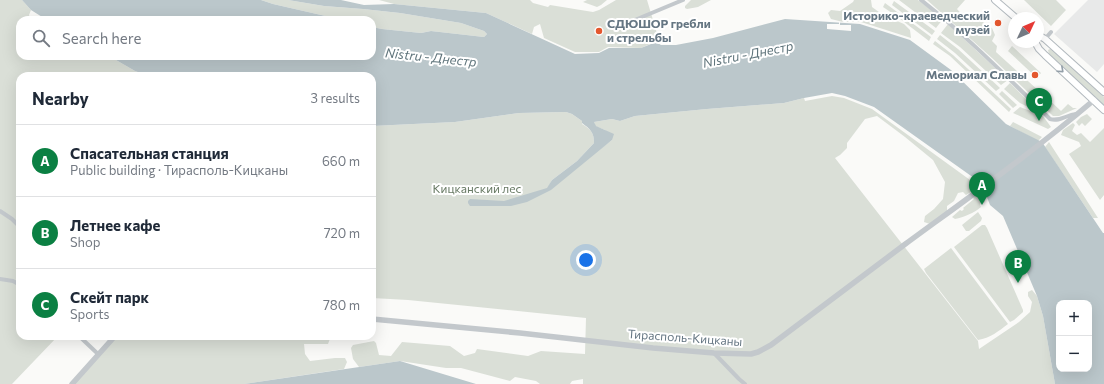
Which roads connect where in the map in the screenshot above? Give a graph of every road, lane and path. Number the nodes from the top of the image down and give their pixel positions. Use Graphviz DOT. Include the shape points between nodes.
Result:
graph roads {
  1 [pos="683,0"];
  2 [pos="921,0"];
  3 [pos="995,0"];
  4 [pos="1009,12"];
  5 [pos="630,22"];
  6 [pos="1051,32"];
  7 [pos="1045,39"];
  8 [pos="1053,46"];
  9 [pos="1038,48"];
  10 [pos="1045,55"];
  11 [pos="1104,92"];
  12 [pos="1094,100"];
  13 [pos="1104,110"];
  14 [pos="1078,113"];
  15 [pos="0,211"];
  16 [pos="16,223"];
  17 [pos="0,279"];
  18 [pos="16,282"];
  19 [pos="376,319"];
  20 [pos="83,340"];
  21 [pos="111,340"];
  22 [pos="714,353"];
  23 [pos="98,354"];
  24 [pos="72,384"];
  25 [pos="745,384"];
  1 -- 5 [label="street"];
  2 -- 14 [label="street" via="946,20 1050,119 1060,119"];
  3 -- 4 [label="main road"];
  6 -- 7 [label="street"];
  7 -- 8 [label="main road"];
  8 -- 10 [label="main road" via="1047,47"];
  8 -- 11 [label="main road"];
  9 -- 10 [label="main road"];
  10 -- 12 [label="main road, one-way"];
  12 -- 13 [label="main road"];
  12 -- 14 [label="street, Тирасполь-Кицканы"];
  14 -- 22 [label="street, Тирасполь-Кицканы" via="972,196 766,348 751,354"];
  15 -- 16 [label="street"];
  17 -- 18 [label="street"];
  19 -- 22 [label="street, Тирасполь-Кицканы"];
  20 -- 23 [label="street"];
  21 -- 23 [label="street"];
  22 -- 25 [label="street"];
  23 -- 24 [label="street"];
}
